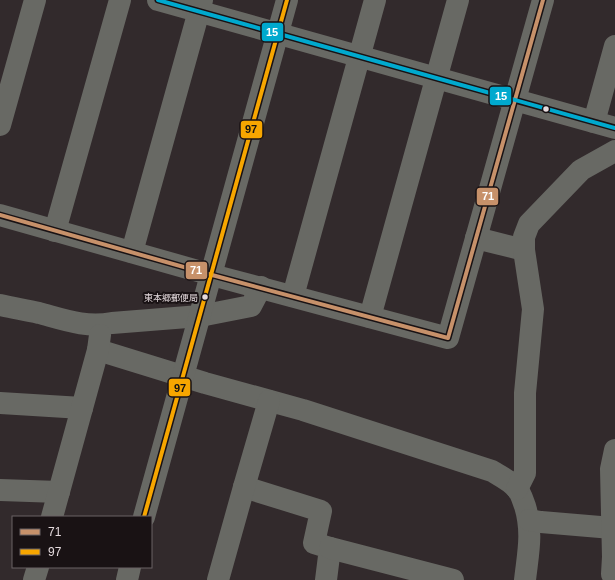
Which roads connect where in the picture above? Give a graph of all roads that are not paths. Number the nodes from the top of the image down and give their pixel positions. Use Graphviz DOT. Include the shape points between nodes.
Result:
graph roads {
  1 [pos="34,0"];
  2 [pos="120,0"];
  3 [pos="158,0"];
  4 [pos="287,0"];
  5 [pos="375,0"];
  6 [pos="458,0"];
  7 [pos="543,0"];
  8 [pos="201,6"];
  9 [pos="278,33"];
  10 [pos="615,46"];
  11 [pos="360,57"];
  12 [pos="437,78"];
  13 [pos="515,100"];
  14 [pos="594,122"];
  15 [pos="0,125"];
  16 [pos="615,128"];
  17 [pos="615,151"];
  18 [pos="0,215"];
  19 [pos="55,231"];
  20 [pos="476,238"];
  21 [pos="524,250"];
  22 [pos="132,252"];
  23 [pos="212,275"];
  24 [pos="261,287"];
  25 [pos="293,296"];
  26 [pos="0,305"];
  27 [pos="200,316"];
  28 [pos="370,317"];
  29 [pos="101,325"];
  30 [pos="98,350"];
  31 [pos="184,376"];
  32 [pos="269,401"];
  33 [pos="0,403"];
  34 [pos="82,408"];
  35 [pos="614,462"];
  36 [pos="244,487"];
  37 [pos="517,489"];
  38 [pos="0,490"];
  39 [pos="59,492"];
  40 [pos="52,516"];
  41 [pos="144,516"];
  42 [pos="529,520"];
  43 [pos="612,528"];
  44 [pos="330,548"];
  45 [pos="614,556"];
  46 [pos="38,568"];
  47 [pos="130,568"];
  48 [pos="34,580"];
  49 [pos="127,580"];
  50 [pos="218,580"];
  51 [pos="326,580"];
  52 [pos="453,580"];
  53 [pos="525,580"];
  54 [pos="615,580"];
  1 -- 15 [label="street"];
  2 -- 19 [label="street"];
  3 -- 8 [label="street"];
  4 -- 9 [label="street"];
  5 -- 11 [label="street"];
  6 -- 12 [label="street"];
  7 -- 13 [label="street"];
  8 -- 9 [label="street"];
  8 -- 22 [label="street"];
  9 -- 11 [label="street"];
  9 -- 23 [label="street"];
  10 -- 14 [label="street"];
  11 -- 12 [label="street"];
  11 -- 25 [label="street"];
  12 -- 13 [label="street"];
  12 -- 28 [label="street"];
  13 -- 14 [label="street"];
  13 -- 20 [label="street"];
  14 -- 16 [label="street"];
  17 -- 21 [label="street" via="581,170 529,224 524,237"];
  18 -- 19 [label="street"];
  19 -- 22 [label="street"];
  20 -- 21 [label="street"];
  20 -- 28 [label="street" via="448,338"];
  21 -- 37 [label="street" via="533,309 525,393 525,473"];
  22 -- 23 [label="street"];
  23 -- 24 [label="street"];
  23 -- 27 [label="street"];
  24 -- 25 [label="street"];
  24 -- 27 [label="street" via="251,306"];
  25 -- 28 [label="street"];
  26 -- 29 [label="street" via="85,325"];
  27 -- 29 [label="street"];
  27 -- 31 [label="street"];
  29 -- 30 [label="street"];
  30 -- 31 [label="street"];
  30 -- 34 [label="street"];
  31 -- 32 [label="street"];
  31 -- 41 [label="street"];
  32 -- 36 [label="street"];
  32 -- 37 [label="street" via="492,471"];
  33 -- 34 [label="street"];
  34 -- 39 [label="street"];
  35 -- 43 [label="street"];
  36 -- 44 [label="street" via="321,510 314,543"];
  36 -- 50 [label="street"];
  37 -- 42 [label="street"];
  38 -- 39 [label="street"];
  39 -- 40 [label="street"];
  42 -- 43 [label="street"];
  42 -- 53 [label="street" via="530,537"];
  43 -- 45 [label="street"];
  44 -- 51 [label="street"];
  44 -- 52 [label="street"];
  45 -- 54 [label="street" via="612,574"];
  46 -- 48 [label="street"];
  47 -- 49 [label="street"];
}
